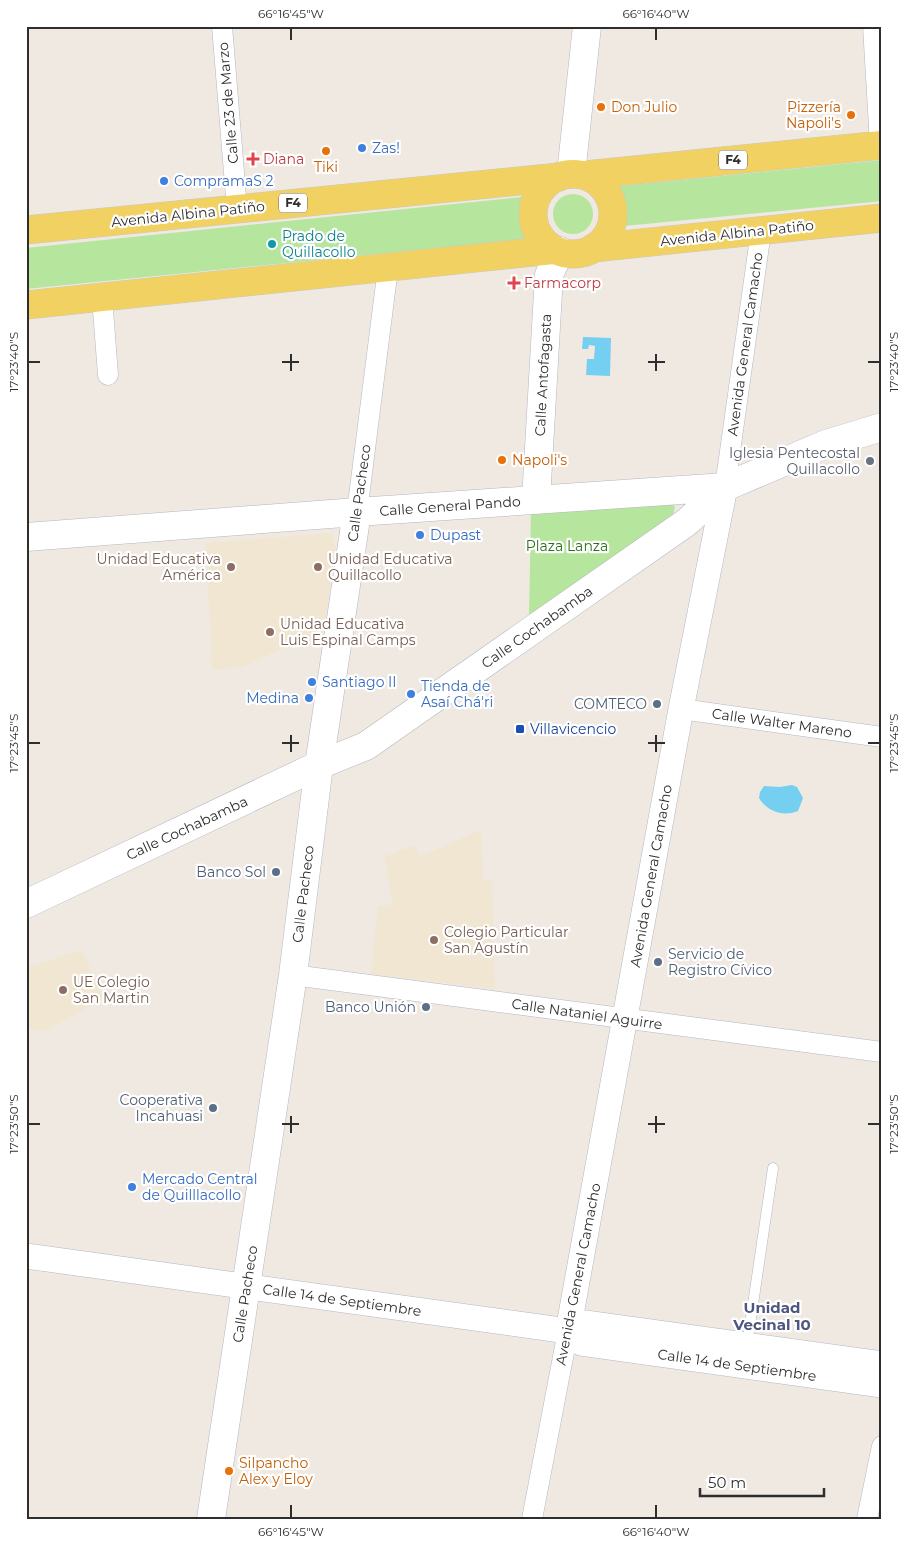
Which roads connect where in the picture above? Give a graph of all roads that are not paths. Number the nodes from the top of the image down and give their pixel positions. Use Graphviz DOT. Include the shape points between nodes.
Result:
graph roads {
  1 [pos="222,26"];
  2 [pos="588,26"];
  3 [pos="873,26"];
  4 [pos="881,145"];
  5 [pos="572,175"];
  6 [pos="237,209"];
  7 [pos="882,218"];
  8 [pos="26,230"];
  9 [pos="761,231"];
  10 [pos="592,248"];
  11 [pos="557,251"];
  12 [pos="388,268"];
  13 [pos="102,297"];
  14 [pos="26,305"];
  15 [pos="108,376"];
  16 [pos="882,427"];
  17 [pos="725,487"];
  18 [pos="536,500"];
  19 [pos="357,512"];
  20 [pos="26,537"];
  21 [pos="681,709"];
  22 [pos="882,737"];
  23 [pos="319,765"];
  24 [pos="26,904"];
  25 [pos="293,975"];
  26 [pos="626,1019"];
  27 [pos="882,1052"];
  28 [pos="773,1168"];
  29 [pos="26,1256"];
  30 [pos="246,1287"];
  31 [pos="568,1331"];
  32 [pos="747,1346"];
  33 [pos="882,1364"];
  34 [pos="882,1385"];
  35 [pos="882,1446"];
  36 [pos="211,1519"];
  37 [pos="532,1519"];
  38 [pos="867,1519"];
  1 -- 6 [label="street, Calle 23 de Marzo"];
  2 -- 5 [label="main road"];
  3 -- 4 [label="street"];
  4 -- 5 [label="main road, Avenida Albina Patiño / F4"];
  5 -- 6 [label="main road, Avenida Albina Patiño / F4"];
  5 -- 10 [label="main road" via="599,182 612,202 610,229"];
  5 -- 11 [label="main road" via="547,183 539,192 534,211 537,230"];
  6 -- 8 [label="main road, Avenida Albina Patiño / F4"];
  7 -- 9 [label="main road, Avenida Albina Patiño"];
  9 -- 10 [label="main road, Avenida Albina Patiño"];
  9 -- 17 [label="street, Avenida General Camacho"];
  10 -- 11 [label="main road" via="580,253"];
  11 -- 12 [label="main road"];
  11 -- 18 [label="main road, Calle Antofagasta" via="549,275"];
  12 -- 13 [label="main road"];
  12 -- 19 [label="street, Calle Pacheco"];
  13 -- 14 [label="main road"];
  13 -- 15 [label="street"];
  16 -- 17 [label="main road, Calle Cochabamba" via="826,444"];
  17 -- 18 [label="main road, Calle General Pando"];
  17 -- 21 [label="street, Avenida General Camacho"];
  17 -- 23 [label="main road, Calle Cochabamba" via="687,522 366,746"];
  18 -- 19 [label="main road, Calle General Pando"];
  19 -- 20 [label="main road, Calle General Pando"];
  19 -- 23 [label="main road, Calle Pacheco"];
  21 -- 22 [label="street, Calle Walter Mareno"];
  21 -- 26 [label="street, Avenida General Camacho"];
  23 -- 24 [label="main road, Calle Cochabamba"];
  23 -- 25 [label="main road, Calle Pacheco"];
  25 -- 26 [label="street, Calle Nataniel Aguirre"];
  25 -- 30 [label="main road, Calle Pacheco"];
  26 -- 27 [label="street, Calle Nataniel Aguirre"];
  26 -- 31 [label="street, Avenida General Camacho"];
  28 -- 32 [label="lane"];
  29 -- 30 [label="street, Calle 14 de Septiembre"];
  30 -- 31 [label="street, Calle 14 de Septiembre"];
  30 -- 36 [label="main road, Calle Pacheco"];
  31 -- 32 [label="street, Calle 14 de Septiembre" via="585,1324"];
  31 -- 34 [label="street, Calle 14 de Septiembre" via="581,1343"];
  31 -- 37 [label="street, Avenida General Camacho"];
  32 -- 33 [label="street, Calle 14 de Septiembre"];
  35 -- 38 [label="street"];
}
